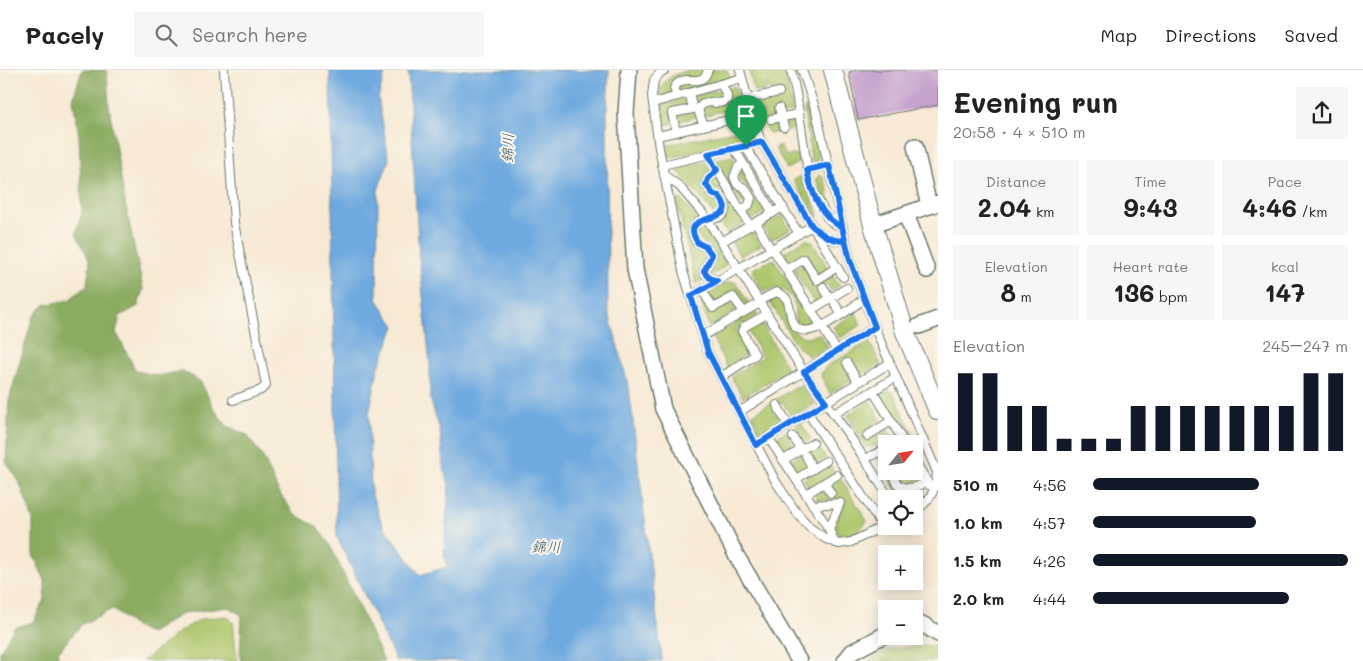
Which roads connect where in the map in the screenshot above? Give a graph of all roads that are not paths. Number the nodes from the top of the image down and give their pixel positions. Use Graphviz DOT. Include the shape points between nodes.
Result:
graph roads {
  1 [pos="224,70"];
  2 [pos="629,70"];
  3 [pos="665,70"];
  4 [pos="708,70"];
  5 [pos="791,70"];
  6 [pos="832,70"];
  7 [pos="804,72"];
  8 [pos="741,74"];
  9 [pos="721,84"];
  10 [pos="780,92"];
  11 [pos="689,93"];
  12 [pos="677,96"];
  13 [pos="747,98"];
  14 [pos="653,103"];
  15 [pos="779,108"];
  16 [pos="799,114"];
  17 [pos="752,115"];
  18 [pos="782,117"];
  19 [pos="771,119"];
  20 [pos="704,126"];
  21 [pos="784,126"];
  22 [pos="676,132"];
  23 [pos="657,136"];
  24 [pos="762,142"];
  25 [pos="746,146"];
  26 [pos="915,146"];
  27 [pos="734,148"];
  28 [pos="708,154"];
  29 [pos="743,164"];
  30 [pos="662,165"];
  31 [pos="829,165"];
  32 [pos="717,170"];
  33 [pos="807,170"];
  34 [pos="664,175"];
  35 [pos="933,204"];
  36 [pos="783,207"];
  37 [pos="741,211"];
  38 [pos="773,213"];
  39 [pos="906,214"];
  40 [pos="706,218"];
  41 [pos="753,224"];
  42 [pos="873,225"];
  43 [pos="812,226"];
  44 [pos="842,227"];
  45 [pos="798,234"];
  46 [pos="845,241"];
  47 [pos="721,242"];
  48 [pos="772,249"];
  49 [pos="837,268"];
  50 [pos="738,269"];
  51 [pos="786,270"];
  52 [pos="927,270"];
  53 [pos="843,278"];
  54 [pos="717,281"];
  55 [pos="823,287"];
  56 [pos="847,288"];
  57 [pos="702,290"];
  58 [pos="691,296"];
  59 [pos="864,299"];
  60 [pos="832,301"];
  61 [pos="760,302"];
  62 [pos="811,310"];
  63 [pos="744,312"];
  64 [pos="767,314"];
  65 [pos="841,314"];
  66 [pos="938,319"];
  67 [pos="919,326"];
  68 [pos="821,327"];
  69 [pos="875,327"];
  70 [pos="703,336"];
  71 [pos="836,351"];
  72 [pos="847,363"];
  73 [pos="890,363"];
  74 [pos="804,372"];
  75 [pos="721,377"];
  76 [pos="896,377"];
  77 [pos="858,382"];
  78 [pos="873,391"];
  79 [pos="233,400"];
  80 [pos="826,402"];
  81 [pos="777,405"];
  82 [pos="938,411"];
  83 [pos="739,412"];
  84 [pos="808,413"];
  85 [pos="834,414"];
  86 [pos="891,421"];
  87 [pos="788,425"];
  88 [pos="900,435"];
  89 [pos="867,436"];
  90 [pos="768,437"];
  91 [pos="793,437"];
  92 [pos="812,443"];
  93 [pos="756,445"];
  94 [pos="803,453"];
  95 [pos="878,453"];
  96 [pos="864,459"];
  97 [pos="783,460"];
  98 [pos="826,461"];
  99 [pos="813,469"];
  100 [pos="923,474"];
  101 [pos="837,476"];
  102 [pos="796,479"];
  103 [pos="896,480"];
  104 [pos="927,481"];
  105 [pos="824,483"];
  106 [pos="884,490"];
  107 [pos="933,491"];
  108 [pos="831,493"];
  109 [pos="806,494"];
  110 [pos="813,505"];
  111 [pos="923,506"];
  112 [pos="878,516"];
  113 [pos="829,529"];
  114 [pos="878,529"];
  115 [pos="834,542"];
  116 [pos="923,625"];
  117 [pos="938,634"];
  118 [pos="878,638"];
  119 [pos="798,661"];
  120 [pos="845,661"];
  1 -- 79 [label="lane" via="234,223 266,385"];
  2 -- 119 [label="street" via="626,113 635,269 663,408 736,555"];
  3 -- 14 [label="lane" via="654,80"];
  4 -- 12 [label="lane" via="702,80 689,79 677,84 674,88"];
  5 -- 16 [label="lane"];
  6 -- 42 [label="street"];
  7 -- 31 [label="lane"];
  8 -- 9 [label="lane"];
  8 -- 13 [label="lane"];
  9 -- 11 [label="lane"];
  9 -- 20 [label="lane" via="727,100 719,104 705,102 698,110"];
  10 -- 13 [label="lane" via="767,90"];
  11 -- 12 [label="lane"];
  11 -- 22 [label="lane" via="693,109 672,113"];
  12 -- 14 [label="lane"];
  13 -- 17 [label="lane"];
  14 -- 23 [label="lane"];
  15 -- 18 [label="lane"];
  16 -- 18 [label="lane"];
  16 -- 33 [label="lane"];
  17 -- 20 [label="lane"];
  17 -- 24 [label="lane"];
  18 -- 19 [label="lane"];
  18 -- 21 [label="lane"];
  20 -- 22 [label="lane"];
  22 -- 23 [label="lane"];
  23 -- 30 [label="lane"];
  24 -- 25 [label="lane"];
  24 -- 43 [label="lane"];
  25 -- 27 [label="lane"];
  25 -- 36 [label="lane"];
  26 -- 35 [label="street"];
  27 -- 28 [label="lane"];
  27 -- 29 [label="lane"];
  28 -- 30 [label="lane"];
  28 -- 32 [label="lane"];
  29 -- 37 [label="lane" via="734,177 751,198 749,205"];
  29 -- 38 [label="lane"];
  30 -- 34 [label="lane"];
  31 -- 33 [label="lane"];
  31 -- 44 [label="lane"];
  32 -- 37 [label="lane"];
  32 -- 40 [label="lane" via="706,185 719,196 725,206 724,212 721,216"];
  33 -- 44 [label="lane" via="810,186 827,217"];
  34 -- 40 [label="lane" via="679,186"];
  34 -- 58 [label="lane"];
  35 -- 39 [label="street"];
  36 -- 38 [label="lane"];
  36 -- 45 [label="lane"];
  37 -- 41 [label="lane"];
  38 -- 41 [label="lane"];
  39 -- 42 [label="street"];
  39 -- 52 [label="street"];
  40 -- 47 [label="lane"];
  40 -- 54 [label="lane" via="698,222 693,231 698,243 712,255 704,271"];
  41 -- 47 [label="lane"];
  41 -- 48 [label="lane"];
  42 -- 82 [label="street" via="906,332"];
  43 -- 45 [label="lane"];
  43 -- 46 [label="lane" via="832,240"];
  43 -- 49 [label="lane"];
  44 -- 46 [label="lane"];
  45 -- 48 [label="lane"];
  46 -- 59 [label="lane"];
  47 -- 50 [label="lane"];
  48 -- 50 [label="lane"];
  48 -- 51 [label="lane"];
  49 -- 51 [label="lane" via="817,280 804,258"];
  49 -- 53 [label="lane"];
  50 -- 54 [label="lane"];
  50 -- 61 [label="lane"];
  51 -- 62 [label="lane"];
  54 -- 57 [label="lane"];
  55 -- 60 [label="lane"];
  56 -- 60 [label="lane"];
  57 -- 58 [label="lane"];
  57 -- 63 [label="lane" via="713,308 733,297"];
  58 -- 70 [label="lane"];
  59 -- 65 [label="lane"];
  59 -- 69 [label="lane"];
  60 -- 62 [label="lane"];
  60 -- 65 [label="lane"];
  61 -- 63 [label="lane"];
  61 -- 64 [label="lane"];
  61 -- 68 [label="lane" via="776,292 788,300 791,317 798,329 808,332"];
  62 -- 68 [label="lane"];
  63 -- 70 [label="lane"];
  64 -- 74 [label="lane"];
  64 -- 75 [label="lane" via="742,331 755,355"];
  65 -- 68 [label="lane"];
  66 -- 67 [label="street"];
  68 -- 71 [label="lane"];
  69 -- 71 [label="lane"];
  69 -- 73 [label="lane"];
  70 -- 75 [label="lane"];
  71 -- 74 [label="lane"];
  72 -- 77 [label="lane"];
  73 -- 76 [label="lane"];
  73 -- 77 [label="lane"];
  74 -- 80 [label="lane"];
  74 -- 83 [label="lane"];
  75 -- 83 [label="lane"];
  76 -- 78 [label="lane"];
  76 -- 107 [label="lane" via="936,472"];
  77 -- 80 [label="lane"];
  78 -- 85 [label="lane"];
  78 -- 86 [label="lane"];
  80 -- 84 [label="lane"];
  80 -- 85 [label="lane"];
  81 -- 87 [label="lane"];
  83 -- 93 [label="lane"];
  84 -- 87 [label="lane"];
  84 -- 112 [label="lane"];
  85 -- 96 [label="lane"];
  86 -- 88 [label="lane"];
  86 -- 89 [label="lane"];
  87 -- 90 [label="lane"];
  90 -- 93 [label="lane"];
  90 -- 97 [label="lane"];
  91 -- 94 [label="lane"];
  92 -- 94 [label="lane"];
  93 -- 115 [label="lane" via="794,509 809,527"];
  94 -- 97 [label="lane"];
  94 -- 99 [label="lane"];
  95 -- 96 [label="lane"];
  96 -- 106 [label="lane"];
  97 -- 102 [label="lane"];
  98 -- 99 [label="lane"];
  99 -- 102 [label="lane"];
  100 -- 104 [label="lane"];
  101 -- 105 [label="lane"];
  102 -- 109 [label="lane"];
  103 -- 104 [label="lane" via="906,489 916,488"];
  104 -- 107 [label="lane"];
  105 -- 108 [label="lane"];
  105 -- 109 [label="lane"];
  107 -- 111 [label="lane"];
  109 -- 110 [label="lane"];
  110 -- 113 [label="lane"];
  110 -- 113 [label="lane" via="840,503"];
  113 -- 115 [label="lane"];
  114 -- 115 [label="lane" via="850,542"];
  116 -- 117 [label="street"];
  118 -- 120 [label="street" via="852,652"];
}
